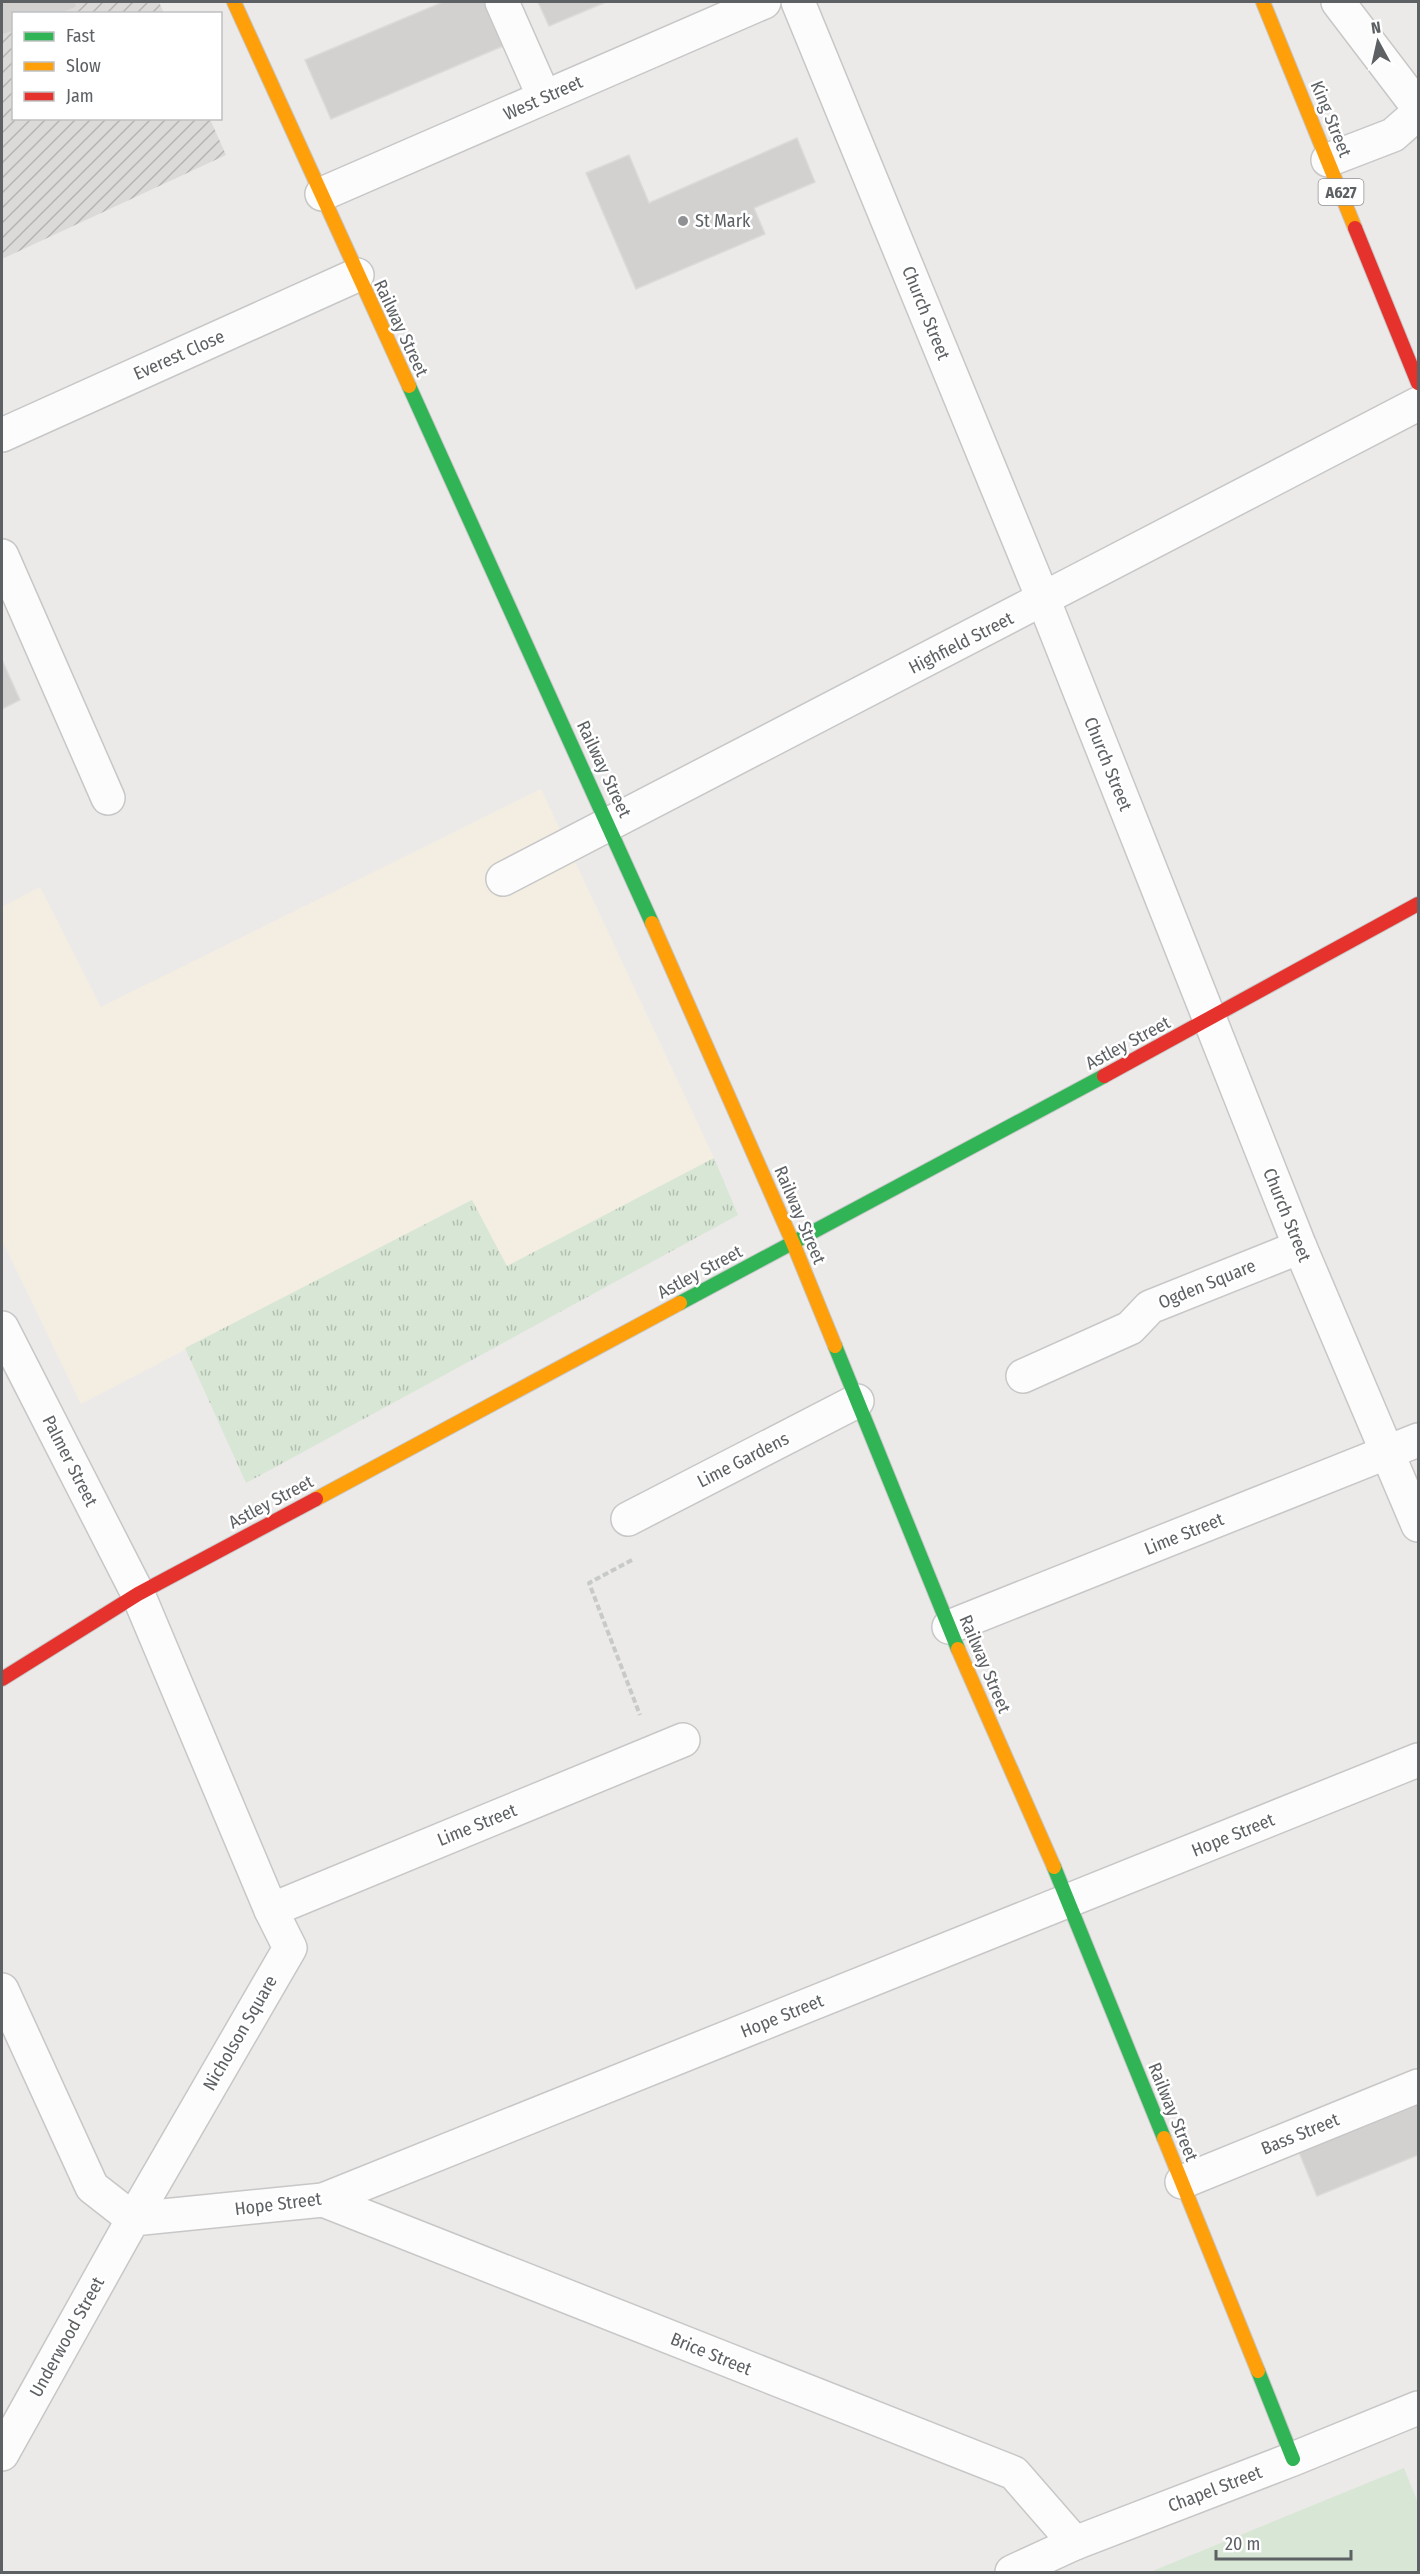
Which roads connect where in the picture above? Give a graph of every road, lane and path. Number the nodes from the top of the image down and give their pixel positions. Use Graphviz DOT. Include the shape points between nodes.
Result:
graph roads {
  1 [pos="234,2"];
  2 [pos="502,2"];
  3 [pos="764,2"];
  4 [pos="798,2"];
  5 [pos="1263,2"];
  6 [pos="1338,2"];
  7 [pos="544,97"];
  8 [pos="1419,107"];
  9 [pos="1419,113"];
  10 [pos="1328,160"];
  11 [pos="322,194"];
  12 [pos="357,275"];
  13 [pos="1419,383"];
  14 [pos="1419,404"];
  15 [pos="2,435"];
  16 [pos="2,556"];
  17 [pos="1044,601"];
  18 [pos="108,798"];
  19 [pos="609,824"];
  20 [pos="503,879"];
  21 [pos="1419,904"];
  22 [pos="1209,1020"];
  23 [pos="793,1242"];
  24 [pos="1300,1247"];
  25 [pos="2,1328"];
  26 [pos="1023,1376"];
  27 [pos="857,1401"];
  28 [pos="1419,1440"];
  29 [pos="1387,1453"];
  30 [pos="628,1519"];
  31 [pos="1419,1525"];
  32 [pos="641,1556"];
  33 [pos="138,1594"];
  34 [pos="949,1627"];
  35 [pos="2,1679"];
  36 [pos="668,1746"];
  37 [pos="1419,1760"];
  38 [pos="1068,1901"];
  39 [pos="271,1910"];
  40 [pos="2,1990"];
  41 [pos="1419,2086"];
  42 [pos="1182,2182"];
  43 [pos="323,2200"];
  44 [pos="133,2219"];
  45 [pos="1419,2408"];
  46 [pos="2,2454"];
  47 [pos="1293,2459"];
  48 [pos="1075,2543"];
  49 [pos="1012,2572"];
  1 -- 11 [label="street, Railway Street"];
  2 -- 7 [label="street"];
  3 -- 7 [label="street, West Street"];
  4 -- 17 [label="street, Church Street"];
  5 -- 10 [label="street, King Street / A627"];
  6 -- 8 [label="street"];
  7 -- 11 [label="street, West Street"];
  9 -- 10 [label="street" via="1393,135"];
  10 -- 13 [label="street, King Street / A627"];
  11 -- 12 [label="street, Railway Street"];
  12 -- 15 [label="street, Everest Close"];
  12 -- 19 [label="street, Railway Street"];
  14 -- 17 [label="street, Highfield Street"];
  16 -- 18 [label="street"];
  17 -- 19 [label="street, Highfield Street"];
  17 -- 22 [label="street, Church Street"];
  19 -- 20 [label="street, Highfield Street"];
  19 -- 23 [label="street, Railway Street"];
  21 -- 22 [label="street, Astley Street"];
  22 -- 23 [label="street, Astley Street"];
  22 -- 24 [label="street, Church Street"];
  23 -- 27 [label="street, Railway Street"];
  23 -- 33 [label="street, Astley Street"];
  24 -- 26 [label="street, Ogden Square" via="1150,1307 1130,1329"];
  24 -- 29 [label="street, Church Street"];
  25 -- 33 [label="street, Palmer Street"];
  27 -- 30 [label="street, Lime Gardens"];
  27 -- 34 [label="street, Railway Street"];
  28 -- 29 [label="street, Lime Street"];
  29 -- 31 [label="street, Church Street"];
  29 -- 34 [label="street, Lime Street"];
  32 -- 36 [label="path" via="589,1583"];
  33 -- 35 [label="street, Astley Street"];
  33 -- 39 [label="street, Nicholson Square"];
  34 -- 38 [label="street, Railway Street"];
  36 -- 39 [label="street, Lime Street"];
  37 -- 38 [label="street, Hope Street"];
  38 -- 42 [label="street, Railway Street"];
  38 -- 43 [label="street, Hope Street"];
  39 -- 44 [label="street, Nicholson Square" via="290,1948"];
  40 -- 44 [label="street" via="92,2187"];
  41 -- 42 [label="street, Bass Street"];
  42 -- 47 [label="street, Railway Street"];
  43 -- 44 [label="street, Hope Street"];
  43 -- 48 [label="street, Brice Street" via="1014,2473"];
  44 -- 46 [label="street, Underwood Street"];
  45 -- 47 [label="street, Chapel Street"];
  47 -- 48 [label="street, Chapel Street"];
  48 -- 49 [label="street, Chapel Street"];
}
